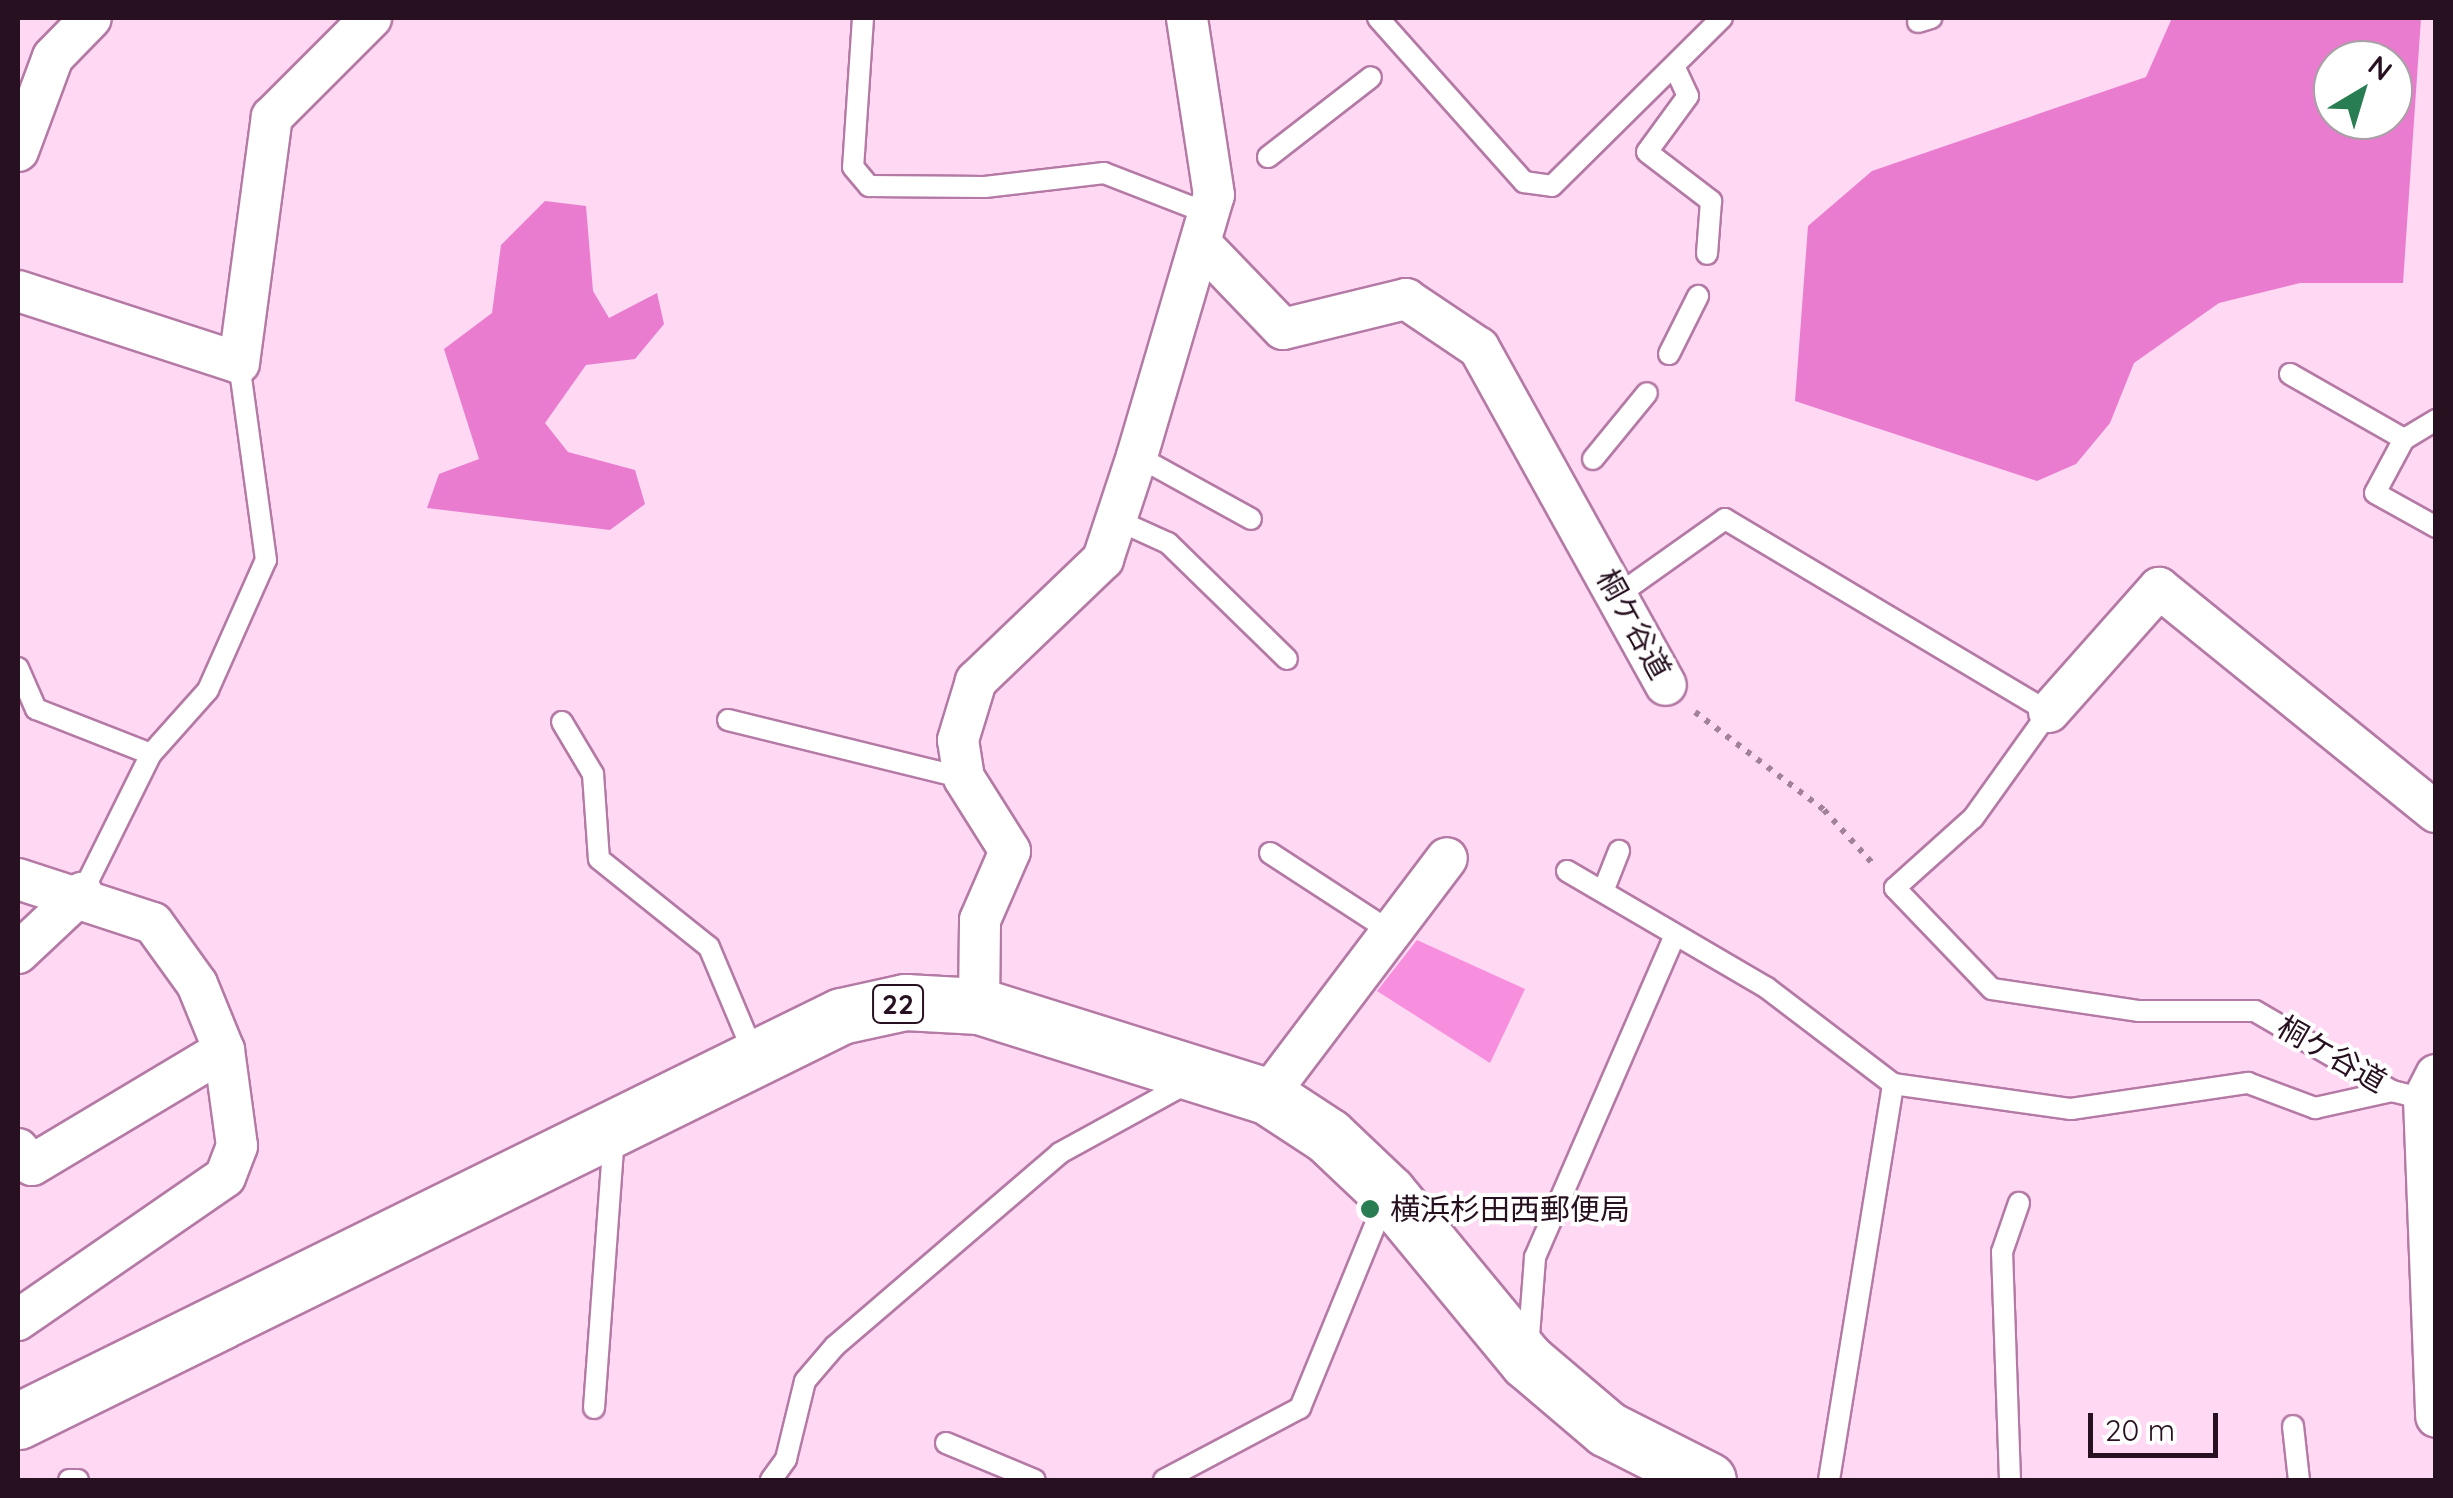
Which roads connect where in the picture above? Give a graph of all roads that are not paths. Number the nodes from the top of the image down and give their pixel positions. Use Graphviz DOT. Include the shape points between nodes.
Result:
graph roads {
  1 [pos="91,18"];
  2 [pos="371,18"];
  3 [pos="863,18"];
  4 [pos="1186,18"];
  5 [pos="1378,18"];
  6 [pos="1722,18"];
  7 [pos="1674,66"];
  8 [pos="1370,77"];
  9 [pos="18,152"];
  10 [pos="1268,157"];
  11 [pos="1223,190"];
  12 [pos="1203,246"];
  13 [pos="1707,254"];
  14 [pos="18,291"];
  15 [pos="1698,296"];
  16 [pos="1669,354"];
  17 [pos="239,363"];
  18 [pos="2290,374"];
  19 [pos="1647,393"];
  20 [pos="2436,420"];
  21 [pos="2404,439"];
  22 [pos="1138,456"];
  23 [pos="1574,473"];
  24 [pos="1251,519"];
  25 [pos="1117,520"];
  26 [pos="2436,527"];
  27 [pos="1618,595"];
  28 [pos="1287,658"];
  29 [pos="18,668"];
  30 [pos="1666,685"];
  31 [pos="2049,712"];
  32 [pos="728,720"];
  33 [pos="562,722"];
  34 [pos="151,754"];
  35 [pos="964,778"];
  36 [pos="2436,812"];
  37 [pos="1620,851"];
  38 [pos="1270,853"];
  39 [pos="1447,858"];
  40 [pos="1567,871"];
  41 [pos="18,879"];
  42 [pos="1604,889"];
  43 [pos="82,894"];
  44 [pos="1391,932"];
  45 [pos="1675,935"];
  46 [pos="18,953"];
  47 [pos="979,1006"];
  48 [pos="224,1050"];
  49 [pos="756,1060"];
  50 [pos="1201,1074"];
  51 [pos="1892,1084"];
  52 [pos="2417,1088"];
  53 [pos="1267,1096"];
  54 [pos="614,1134"];
  55 [pos="18,1149"];
  56 [pos="1388,1193"];
  57 [pos="2018,1203"];
  58 [pos="18,1320"];
  59 [pos="1528,1361"];
  60 [pos="594,1408"];
  61 [pos="2436,1416"];
  62 [pos="18,1421"];
  63 [pos="2293,1426"];
  64 [pos="946,1443"];
  65 [pos="1698,1478"];
  66 [pos="69,1480"];
  67 [pos="78,1480"];
  68 [pos="771,1480"];
  69 [pos="1035,1480"];
  70 [pos="1164,1480"];
  71 [pos="1829,1480"];
  72 [pos="2010,1480"];
  73 [pos="2299,1480"];
  1 -- 9 [label="street" via="53,57"];
  2 -- 17 [label="street" via="272,117"];
  3 -- 11 [label="lane" via="854,167 869,186 985,187 1104,173 1197,209"];
  4 -- 11 [label="street"];
  5 -- 7 [label="lane" via="1524,182 1552,186"];
  6 -- 7 [label="lane"];
  7 -- 13 [label="lane" via="1688,96 1646,152 1711,201"];
  8 -- 10 [label="lane"];
  11 -- 12 [label="street"];
  12 -- 22 [label="street"];
  12 -- 23 [label="street, 桐ケ谷道" via="1283,329 1406,298 1434,313 1479,348"];
  14 -- 17 [label="street"];
  15 -- 16 [label="lane"];
  17 -- 34 [label="lane" via="266,560 208,690"];
  18 -- 21 [label="lane"];
  19 -- 23 [label="lane"];
  20 -- 21 [label="lane"];
  21 -- 26 [label="lane" via="2374,492"];
  22 -- 24 [label="lane"];
  22 -- 25 [label="street"];
  23 -- 27 [label="street, 桐ケ谷道"];
  25 -- 28 [label="lane" via="1168,543"];
  25 -- 35 [label="street" via="1104,559 976,680 958,740"];
  27 -- 30 [label="street, 桐ケ谷道"];
  27 -- 31 [label="lane" via="1725,520"];
  29 -- 34 [label="lane" via="36,709"];
  31 -- 36 [label="street" via="2158,588"];
  31 -- 52 [label="lane, 桐ケ谷道" via="1973,818 1895,888 1992,989 2139,1012 2255,1010"];
  32 -- 35 [label="lane"];
  33 -- 49 [label="lane" via="593,774 599,859 709,946"];
  34 -- 43 [label="lane"];
  35 -- 47 [label="street" via="1010,851 980,920"];
  37 -- 42 [label="lane"];
  38 -- 44 [label="lane"];
  39 -- 44 [label="street"];
  40 -- 42 [label="lane"];
  41 -- 43 [label="street"];
  42 -- 45 [label="lane"];
  43 -- 46 [label="street"];
  43 -- 48 [label="street" via="153,923 197,984"];
  44 -- 53 [label="street"];
  45 -- 51 [label="lane" via="1767,988"];
  45 -- 59 [label="lane" via="1534,1258"];
  47 -- 49 [label="main road, 22" via="905,1002 841,1016"];
  47 -- 50 [label="main road, 22"];
  48 -- 55 [label="street" via="32,1164"];
  48 -- 58 [label="street" via="237,1146 225,1177"];
  49 -- 54 [label="main road, 22"];
  50 -- 53 [label="main road, 22"];
  50 -- 68 [label="lane" via="1139,1117 1060,1153 835,1346 805,1380 786,1458"];
  51 -- 52 [label="lane" via="2071,1109 2248,1082 2314,1108"];
  51 -- 71 [label="lane"];
  52 -- 61 [label="street"];
  53 -- 56 [label="main road, 22" via="1328,1136"];
  54 -- 60 [label="lane" via="611,1270"];
  54 -- 62 [label="main road, 22"];
  56 -- 59 [label="main road, 22"];
  56 -- 70 [label="lane" via="1300,1408"];
  57 -- 72 [label="lane" via="2002,1252"];
  59 -- 65 [label="main road, 22" via="1607,1429"];
  63 -- 73 [label="lane"];
  64 -- 69 [label="lane"];
  66 -- 67 [label="lane"];
}
